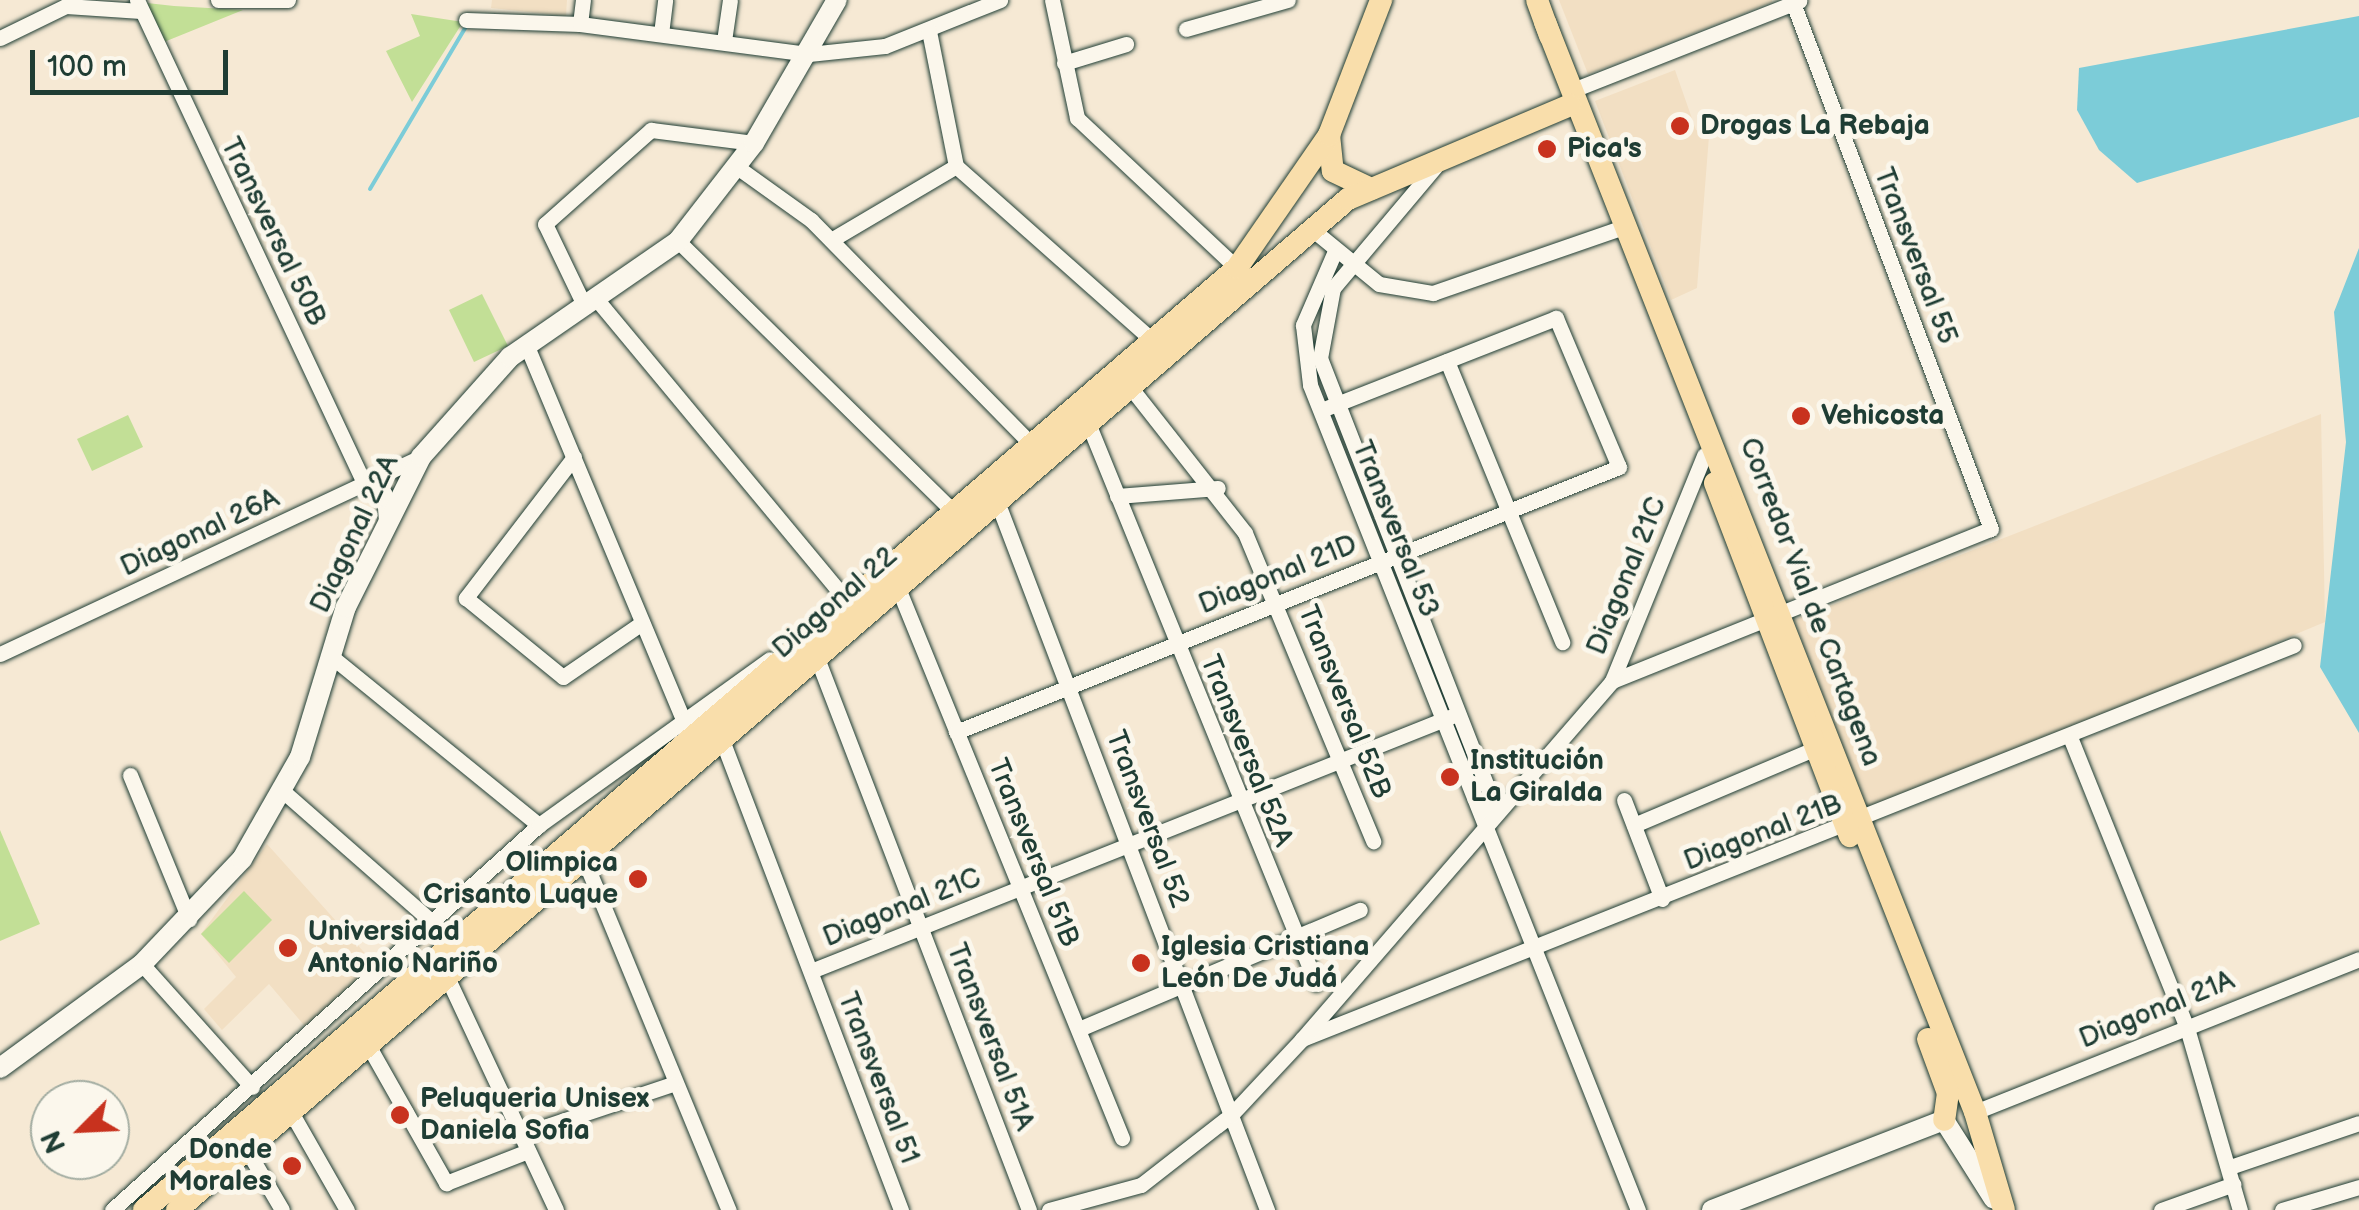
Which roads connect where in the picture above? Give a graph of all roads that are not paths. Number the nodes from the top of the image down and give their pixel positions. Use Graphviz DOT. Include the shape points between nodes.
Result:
graph roads {
  1 [pos="218,0"];
  2 [pos="288,0"];
  3 [pos="583,0"];
  4 [pos="665,0"];
  5 [pos="730,0"];
  6 [pos="837,0"];
  7 [pos="1000,0"];
  8 [pos="1052,0"];
  9 [pos="1288,0"];
  10 [pos="1381,0"];
  11 [pos="1796,1"];
  12 [pos="139,6"];
  13 [pos="1541,11"];
  14 [pos="466,20"];
  15 [pos="580,24"];
  16 [pos="1186,29"];
  17 [pos="928,31"];
  18 [pos="661,34"];
  19 [pos="0,38"];
  20 [pos="724,40"];
  21 [pos="1126,44"];
  22 [pos="809,54"];
  23 [pos="1064,62"];
  24 [pos="1574,96"];
  25 [pos="1329,135"];
  26 [pos="754,143"];
  27 [pos="1440,160"];
  28 [pos="956,166"];
  29 [pos="737,167"];
  30 [pos="1374,188"];
  31 [pos="1271,225"];
  32 [pos="1618,229"];
  33 [pos="1313,230"];
  34 [pos="831,240"];
  35 [pos="678,241"];
  36 [pos="1335,251"];
  37 [pos="1350,265"];
  38 [pos="1236,268"];
  39 [pos="592,304"];
  40 [pos="1154,342"];
  41 [pos="526,344"];
  42 [pos="1447,361"];
  43 [pos="1131,388"];
  44 [pos="1328,407"];
  45 [pos="1088,424"];
  46 [pos="1032,444"];
  47 [pos="1704,455"];
  48 [pos="421,457"];
  49 [pos="574,458"];
  50 [pos="365,484"];
  51 [pos="1218,488"];
  52 [pos="1117,496"];
  53 [pos="998,504"];
  54 [pos="953,510"];
  55 [pos="1509,510"];
  56 [pos="386,520"];
  57 [pos="1388,558"];
  58 [pos="898,588"];
  59 [pos="846,600"];
  60 [pos="1276,602"];
  61 [pos="1775,617"];
  62 [pos="642,623"];
  63 [pos="1175,642"];
  64 [pos="1562,642"];
  65 [pos="2294,645"];
  66 [pos="791,646"];
  67 [pos="0,654"];
  68 [pos="332,657"];
  69 [pos="816,658"];
  70 [pos="1612,681"];
  71 [pos="1067,685"];
  72 [pos="681,715"];
  73 [pos="1451,717"];
  74 [pos="956,732"];
  75 [pos="2070,738"];
  76 [pos="722,740"];
  77 [pos="1816,748"];
  78 [pos="1340,758"];
  79 [pos="130,775"];
  80 [pos="284,792"];
  81 [pos="1238,800"];
  82 [pos="1624,800"];
  83 [pos="1490,821"];
  84 [pos="1854,824"];
  85 [pos="539,825"];
  86 [pos="1634,825"];
  87 [pos="1373,841"];
  88 [pos="1128,845"];
  89 [pos="584,859"];
  90 [pos="1020,887"];
  91 [pos="1662,899"];
  92 [pos="1360,910"];
  93 [pos="189,919"];
  94 [pos="432,922"];
  95 [pos="921,927"];
  96 [pos="1295,942"];
  97 [pos="1538,947"];
  98 [pos="2359,959"];
  99 [pos="142,964"];
  100 [pos="811,971"];
  101 [pos="447,977"];
  102 [pos="1316,984"];
  103 [pos="1182,987"];
  104 [pos="1078,1028"];
  105 [pos="2187,1028"];
  106 [pos="1302,1039"];
  107 [pos="368,1045"];
  108 [pos="0,1068"];
  109 [pos="672,1084"];
  110 [pos="252,1086"];
  111 [pos="290,1112"];
  112 [pos="1976,1112"];
  113 [pos="1230,1115"];
  114 [pos="1944,1120"];
  115 [pos="2359,1122"];
  116 [pos="520,1135"];
  117 [pos="1122,1138"];
  118 [pos="247,1150"];
  119 [pos="528,1151"];
  120 [pos="2232,1175"];
  121 [pos="2359,1187"];
  122 [pos="112,1210"];
  123 [pos="144,1210"];
  124 [pos="177,1210"];
  125 [pos="282,1210"];
  126 [pos="347,1210"];
  127 [pos="556,1210"];
  128 [pos="729,1210"];
  129 [pos="901,1210"];
  130 [pos="1029,1210"];
  131 [pos="1049,1210"];
  132 [pos="1266,1210"];
  133 [pos="1638,1210"];
  134 [pos="1712,1210"];
  135 [pos="2002,1210"];
  136 [pos="2161,1210"];
  137 [pos="2240,1210"];
  138 [pos="2282,1210"];
  1 -- 2 [label="street"];
  3 -- 15 [label="street"];
  4 -- 18 [label="street"];
  5 -- 20 [label="street"];
  6 -- 22 [label="street"];
  7 -- 17 [label="street"];
  8 -- 23 [label="street"];
  9 -- 16 [label="street"];
  10 -- 25 [label="main road, Diagonal 22"];
  11 -- 24 [label="street, Diagonal 22"];
  11 -- 61 [label="street, Transversal 55" via="1991,529"];
  12 -- 19 [label="street" via="66,6"];
  12 -- 50 [label="street, Transversal 50B"];
  13 -- 24 [label="main road, Corredor Vial de Cartagena"];
  14 -- 15 [label="street"];
  15 -- 18 [label="street"];
  17 -- 22 [label="street" via="860,52"];
  17 -- 28 [label="street"];
  18 -- 20 [label="street"];
  20 -- 22 [label="street"];
  21 -- 23 [label="street"];
  22 -- 26 [label="street, Diagonal 22A"];
  23 -- 38 [label="street" via="1086,130"];
  24 -- 27 [label="main road, Diagonal 22"];
  24 -- 32 [label="main road, Corredor Vial de Cartagena"];
  24 -- 61 [label="main road, Corredor Vial de Cartagena"];
  25 -- 30 [label="main road" via="1340,181"];
  25 -- 31 [label="main road, Diagonal 22"];
  26 -- 29 [label="street, Diagonal 22A"];
  26 -- 39 [label="street" via="651,130 546,224"];
  27 -- 30 [label="main road, Diagonal 22"];
  27 -- 37 [label="street, Transversal 53"];
  28 -- 34 [label="street"];
  28 -- 40 [label="street"];
  29 -- 34 [label="street"];
  29 -- 35 [label="street, Diagonal 22A"];
  30 -- 33 [label="main road, Diagonal 22"];
  31 -- 33 [label="main road" via="1288,219"];
  31 -- 38 [label="main road, Diagonal 22"];
  32 -- 37 [label="street" via="1433,294 1397,290"];
  32 -- 47 [label="main road, Corredor Vial de Cartagena"];
  33 -- 36 [label="street"];
  33 -- 43 [label="main road, Diagonal 22"];
  34 -- 46 [label="street"];
  35 -- 39 [label="street, Diagonal 22A"];
  35 -- 54 [label="street"];
  36 -- 37 [label="street"];
  36 -- 44 [label="street, Transversal 53" via="1303,325"];
  37 -- 44 [label="street, Transversal 53" via="1319,338"];
  38 -- 40 [label="main road, Diagonal 22"];
  39 -- 41 [label="street, Diagonal 22A"];
  39 -- 59 [label="street"];
  40 -- 46 [label="main road, Diagonal 22"];
  41 -- 48 [label="street, Diagonal 22A"];
  41 -- 49 [label="street"];
  42 -- 44 [label="street"];
  42 -- 55 [label="street"];
  42 -- 55 [label="street, Diagonal 21D" via="1556,318 1619,466"];
  43 -- 45 [label="main road, Diagonal 22"];
  43 -- 51 [label="street, Transversal 52B"];
  44 -- 57 [label="street, Transversal 53"];
  45 -- 52 [label="street, Transversal 52A"];
  45 -- 53 [label="main road, Diagonal 22"];
  46 -- 54 [label="main road, Diagonal 22"];
  47 -- 61 [label="main road, Corredor Vial de Cartagena"];
  47 -- 70 [label="street, Diagonal 21C"];
  48 -- 50 [label="street, Diagonal 26A"];
  48 -- 56 [label="street, Diagonal 22A"];
  49 -- 62 [label="street"];
  49 -- 62 [label="street" via="466,598 563,677"];
  50 -- 56 [label="street, Transversal 50B" via="384,492"];
  50 -- 67 [label="street, Diagonal 26A"];
  51 -- 52 [label="street"];
  51 -- 60 [label="street, Transversal 52B"];
  52 -- 63 [label="street, Transversal 52A"];
  53 -- 58 [label="main road, Diagonal 22"];
  53 -- 71 [label="street, Transversal 52"];
  54 -- 59 [label="main road, Diagonal 22"];
  55 -- 57 [label="street, Diagonal 21D"];
  55 -- 64 [label="street"];
  56 -- 68 [label="street, Diagonal 22A"];
  57 -- 60 [label="street, Diagonal 21D"];
  57 -- 73 [label="street, Transversal 53"];
  58 -- 69 [label="main road, Diagonal 22"];
  58 -- 74 [label="street, Transversal 51B"];
  59 -- 66 [label="main road, Diagonal 22"];
  60 -- 63 [label="street, Diagonal 21D"];
  60 -- 78 [label="street, Transversal 52B"];
  61 -- 70 [label="street"];
  61 -- 77 [label="main road, Corredor Vial de Cartagena"];
  61 -- 84 [label="main road, Corredor Vial de Cartagena"];
  62 -- 72 [label="street"];
  63 -- 71 [label="street, Diagonal 21D"];
  63 -- 81 [label="street, Transversal 52A"];
  65 -- 75 [label="street, Diagonal 21B"];
  66 -- 72 [label="street"];
  66 -- 123 [label="main road, Diagonal 22"];
  68 -- 80 [label="street, Diagonal 22A"];
  68 -- 85 [label="street"];
  69 -- 76 [label="main road, Diagonal 22"];
  69 -- 95 [label="street, Transversal 51A"];
  70 -- 83 [label="street, Diagonal 21C"];
  71 -- 74 [label="street, Diagonal 21D"];
  71 -- 88 [label="street, Transversal 52"];
  72 -- 85 [label="street"];
  73 -- 78 [label="street, Diagonal 21C"];
  73 -- 83 [label="street, Transversal 53"];
  74 -- 90 [label="street, Transversal 51B"];
  75 -- 84 [label="street, Diagonal 21B"];
  75 -- 105 [label="street"];
  76 -- 89 [label="main road, Diagonal 22"];
  76 -- 100 [label="street, Transversal 51"];
  77 -- 84 [label="main road, Corredor Vial de Cartagena"];
  77 -- 86 [label="street"];
  78 -- 81 [label="street, Diagonal 21C"];
  78 -- 87 [label="street, Transversal 52B"];
  79 -- 93 [label="street"];
  80 -- 93 [label="street, Diagonal 22A"];
  80 -- 94 [label="street"];
  81 -- 88 [label="street, Diagonal 21C"];
  81 -- 96 [label="street, Transversal 52A"];
  82 -- 86 [label="street"];
  83 -- 97 [label="street, Transversal 53"];
  83 -- 106 [label="street, Diagonal 21C"];
  84 -- 91 [label="street, Diagonal 21B"];
  84 -- 112 [label="main road, Corredor Vial de Cartagena"];
  84 -- 114 [label="main road, Corredor Vial de Cartagena" via="1948,1093"];
  85 -- 94 [label="street"];
  86 -- 91 [label="street"];
  88 -- 90 [label="street, Diagonal 21C"];
  88 -- 103 [label="street, Transversal 52"];
  89 -- 101 [label="main road, Diagonal 22"];
  89 -- 109 [label="street"];
  90 -- 95 [label="street, Diagonal 21C"];
  90 -- 104 [label="street, Transversal 51B"];
  91 -- 97 [label="street, Diagonal 21B"];
  92 -- 96 [label="street"];
  93 -- 99 [label="street, Diagonal 22A"];
  94 -- 110 [label="street"];
  95 -- 100 [label="street, Diagonal 21C"];
  95 -- 130 [label="street, Transversal 51A"];
  96 -- 102 [label="street, Transversal 52A"];
  96 -- 103 [label="street"];
  97 -- 106 [label="street, Diagonal 21B"];
  97 -- 133 [label="street, Transversal 53"];
  98 -- 105 [label="street, Diagonal 21A"];
  99 -- 108 [label="street, Diagonal 22A"];
  99 -- 110 [label="street"];
  100 -- 129 [label="street, Transversal 51"];
  101 -- 107 [label="main road, Diagonal 22"];
  101 -- 116 [label="street"];
  103 -- 104 [label="street"];
  103 -- 113 [label="street, Transversal 52"];
  104 -- 117 [label="street, Transversal 51B"];
  105 -- 112 [label="street, Diagonal 21A"];
  105 -- 120 [label="street"];
  106 -- 113 [label="street, Diagonal 21C"];
  107 -- 111 [label="main road, Diagonal 22"];
  107 -- 119 [label="street" via="446,1183"];
  109 -- 116 [label="street"];
  109 -- 128 [label="street"];
  110 -- 122 [label="street"];
  111 -- 118 [label="main road, Diagonal 22"];
  111 -- 126 [label="street"];
  112 -- 135 [label="main road, Corredor Vial de Cartagena"];
  113 -- 131 [label="street" via="1142,1185"];
  113 -- 132 [label="street, Transversal 52"];
  114 -- 134 [label="street"];
  114 -- 135 [label="street"];
  115 -- 120 [label="street"];
  116 -- 119 [label="street"];
  118 -- 124 [label="main road, Diagonal 22"];
  118 -- 125 [label="street"];
  119 -- 127 [label="street"];
  120 -- 136 [label="street"];
  120 -- 137 [label="street"];
  121 -- 138 [label="street"];
}
